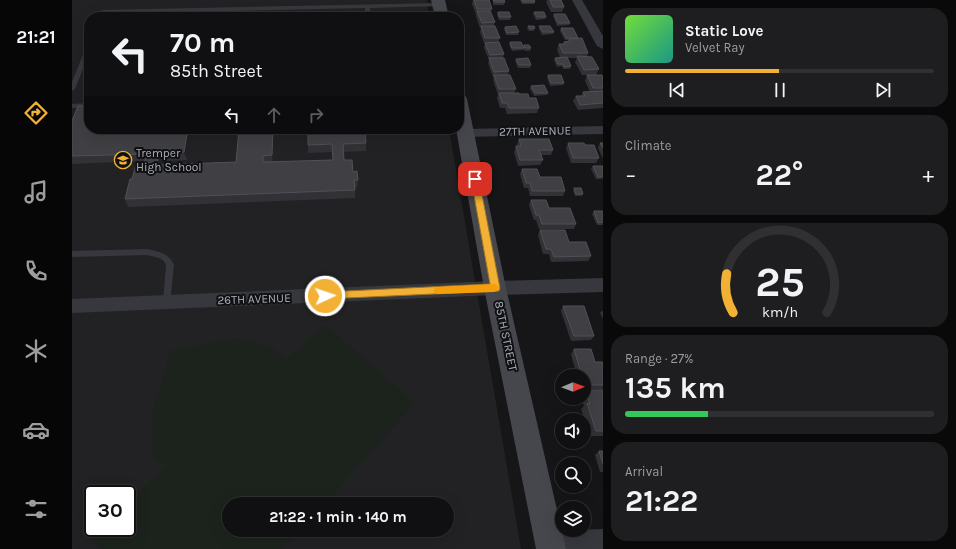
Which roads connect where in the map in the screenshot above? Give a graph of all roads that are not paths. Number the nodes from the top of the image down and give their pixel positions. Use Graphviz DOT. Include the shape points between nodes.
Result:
graph roads {
  1 [pos="577,0"];
  2 [pos="367,7"];
  3 [pos="440,7"];
  4 [pos="155,11"];
  5 [pos="103,12"];
  6 [pos="368,12"];
  7 [pos="603,46"];
  8 [pos="84,66"];
  9 [pos="72,89"];
  10 [pos="84,105"];
  11 [pos="72,106"];
  12 [pos="464,123"];
  13 [pos="603,130"];
  14 [pos="466,132"];
  15 [pos="72,254"];
  16 [pos="603,285"];
  17 [pos="495,288"];
  18 [pos="167,302"];
  19 [pos="72,306"];
  20 [pos="603,540"];
  21 [pos="550,545"];
  1 -- 7 [label="street"];
  2 -- 3 [label="lane"];
  2 -- 4 [label="lane"];
  2 -- 6 [label="lane"];
  4 -- 5 [label="lane"];
  8 -- 9 [label="lane"];
  10 -- 11 [label="lane"];
  12 -- 14 [label="street, 85TH STREET"];
  13 -- 14 [label="street, 27TH AVENUE"];
  14 -- 17 [label="street, 85TH STREET"];
  15 -- 18 [label="lane" via="147,252 161,255 170,265"];
  16 -- 17 [label="street, 26TH AVENUE"];
  17 -- 18 [label="street, 26TH AVENUE"];
  17 -- 21 [label="street, 85TH STREET"];
  18 -- 19 [label="street, 26TH AVENUE"];
  20 -- 21 [label="street"];
}
